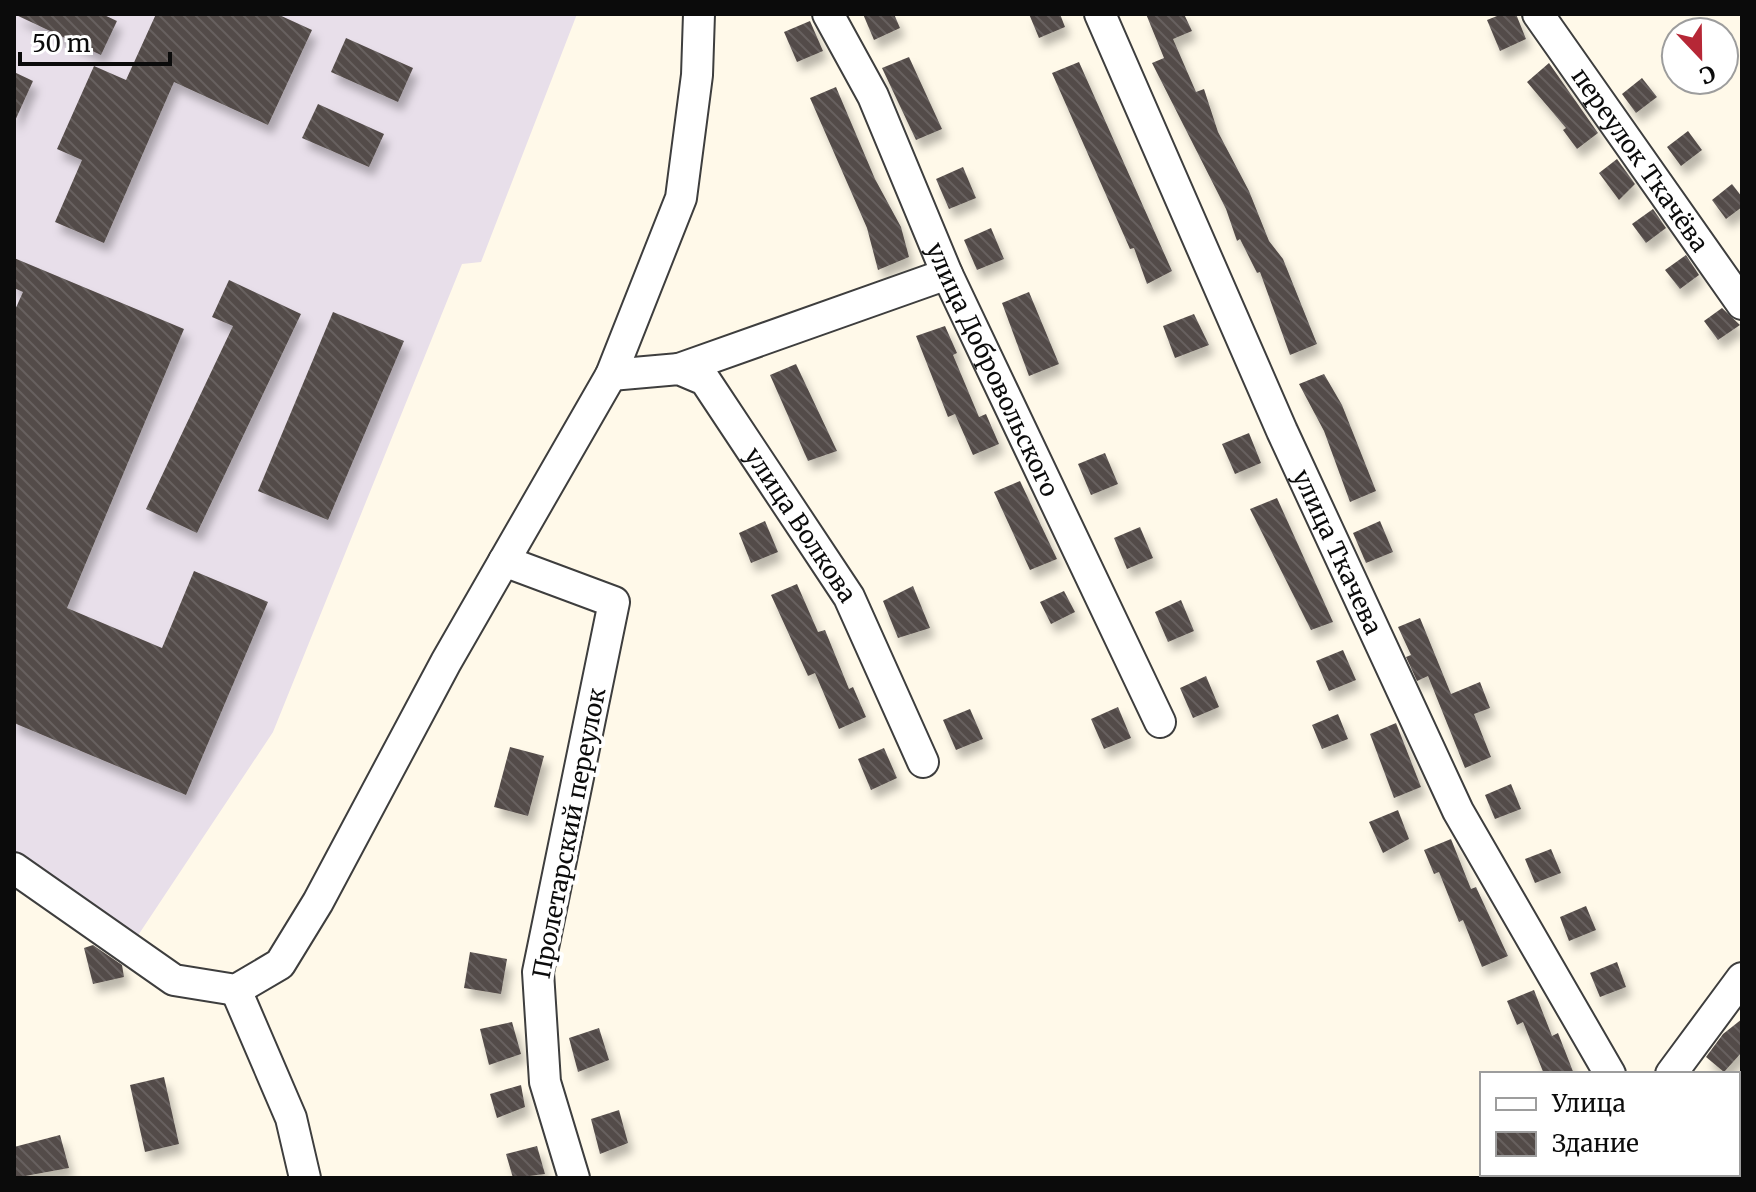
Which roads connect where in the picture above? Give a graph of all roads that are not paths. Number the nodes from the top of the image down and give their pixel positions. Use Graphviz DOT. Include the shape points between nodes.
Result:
graph roads {
  1 [pos="699,14"];
  2 [pos="828,14"];
  3 [pos="1100,14"];
  4 [pos="1538,14"];
  5 [pos="947,274"];
  6 [pos="1742,304"];
  7 [pos="679,369"];
  8 [pos="611,375"];
  9 [pos="504,561"];
  10 [pos="1160,722"];
  11 [pos="923,762"];
  12 [pos="14,868"];
  13 [pos="1742,978"];
  14 [pos="236,990"];
  15 [pos="1609,1072"];
  16 [pos="1672,1072"];
  17 [pos="305,1178"];
  18 [pos="574,1178"];
  1 -- 8 [label="street" via="681,198"];
  2 -- 5 [label="street, улица Добровольского" via="873,96"];
  3 -- 15 [label="street, улица Ткачева" via="1282,431 1458,811"];
  4 -- 6 [label="street, переулок Ткачёва"];
  5 -- 7 [label="street"];
  5 -- 10 [label="street, улица Добровольского"];
  7 -- 8 [label="street"];
  7 -- 11 [label="street, улица Волкова" via="705,380 849,597"];
  8 -- 9 [label="street"];
  9 -- 14 [label="street" via="280,964"];
  9 -- 18 [label="street, Пролетарский переулок" via="614,602 538,972 545,1082"];
  12 -- 14 [label="street" via="174,980"];
  13 -- 16 [label="street"];
  14 -- 17 [label="street" via="291,1118"];
}
